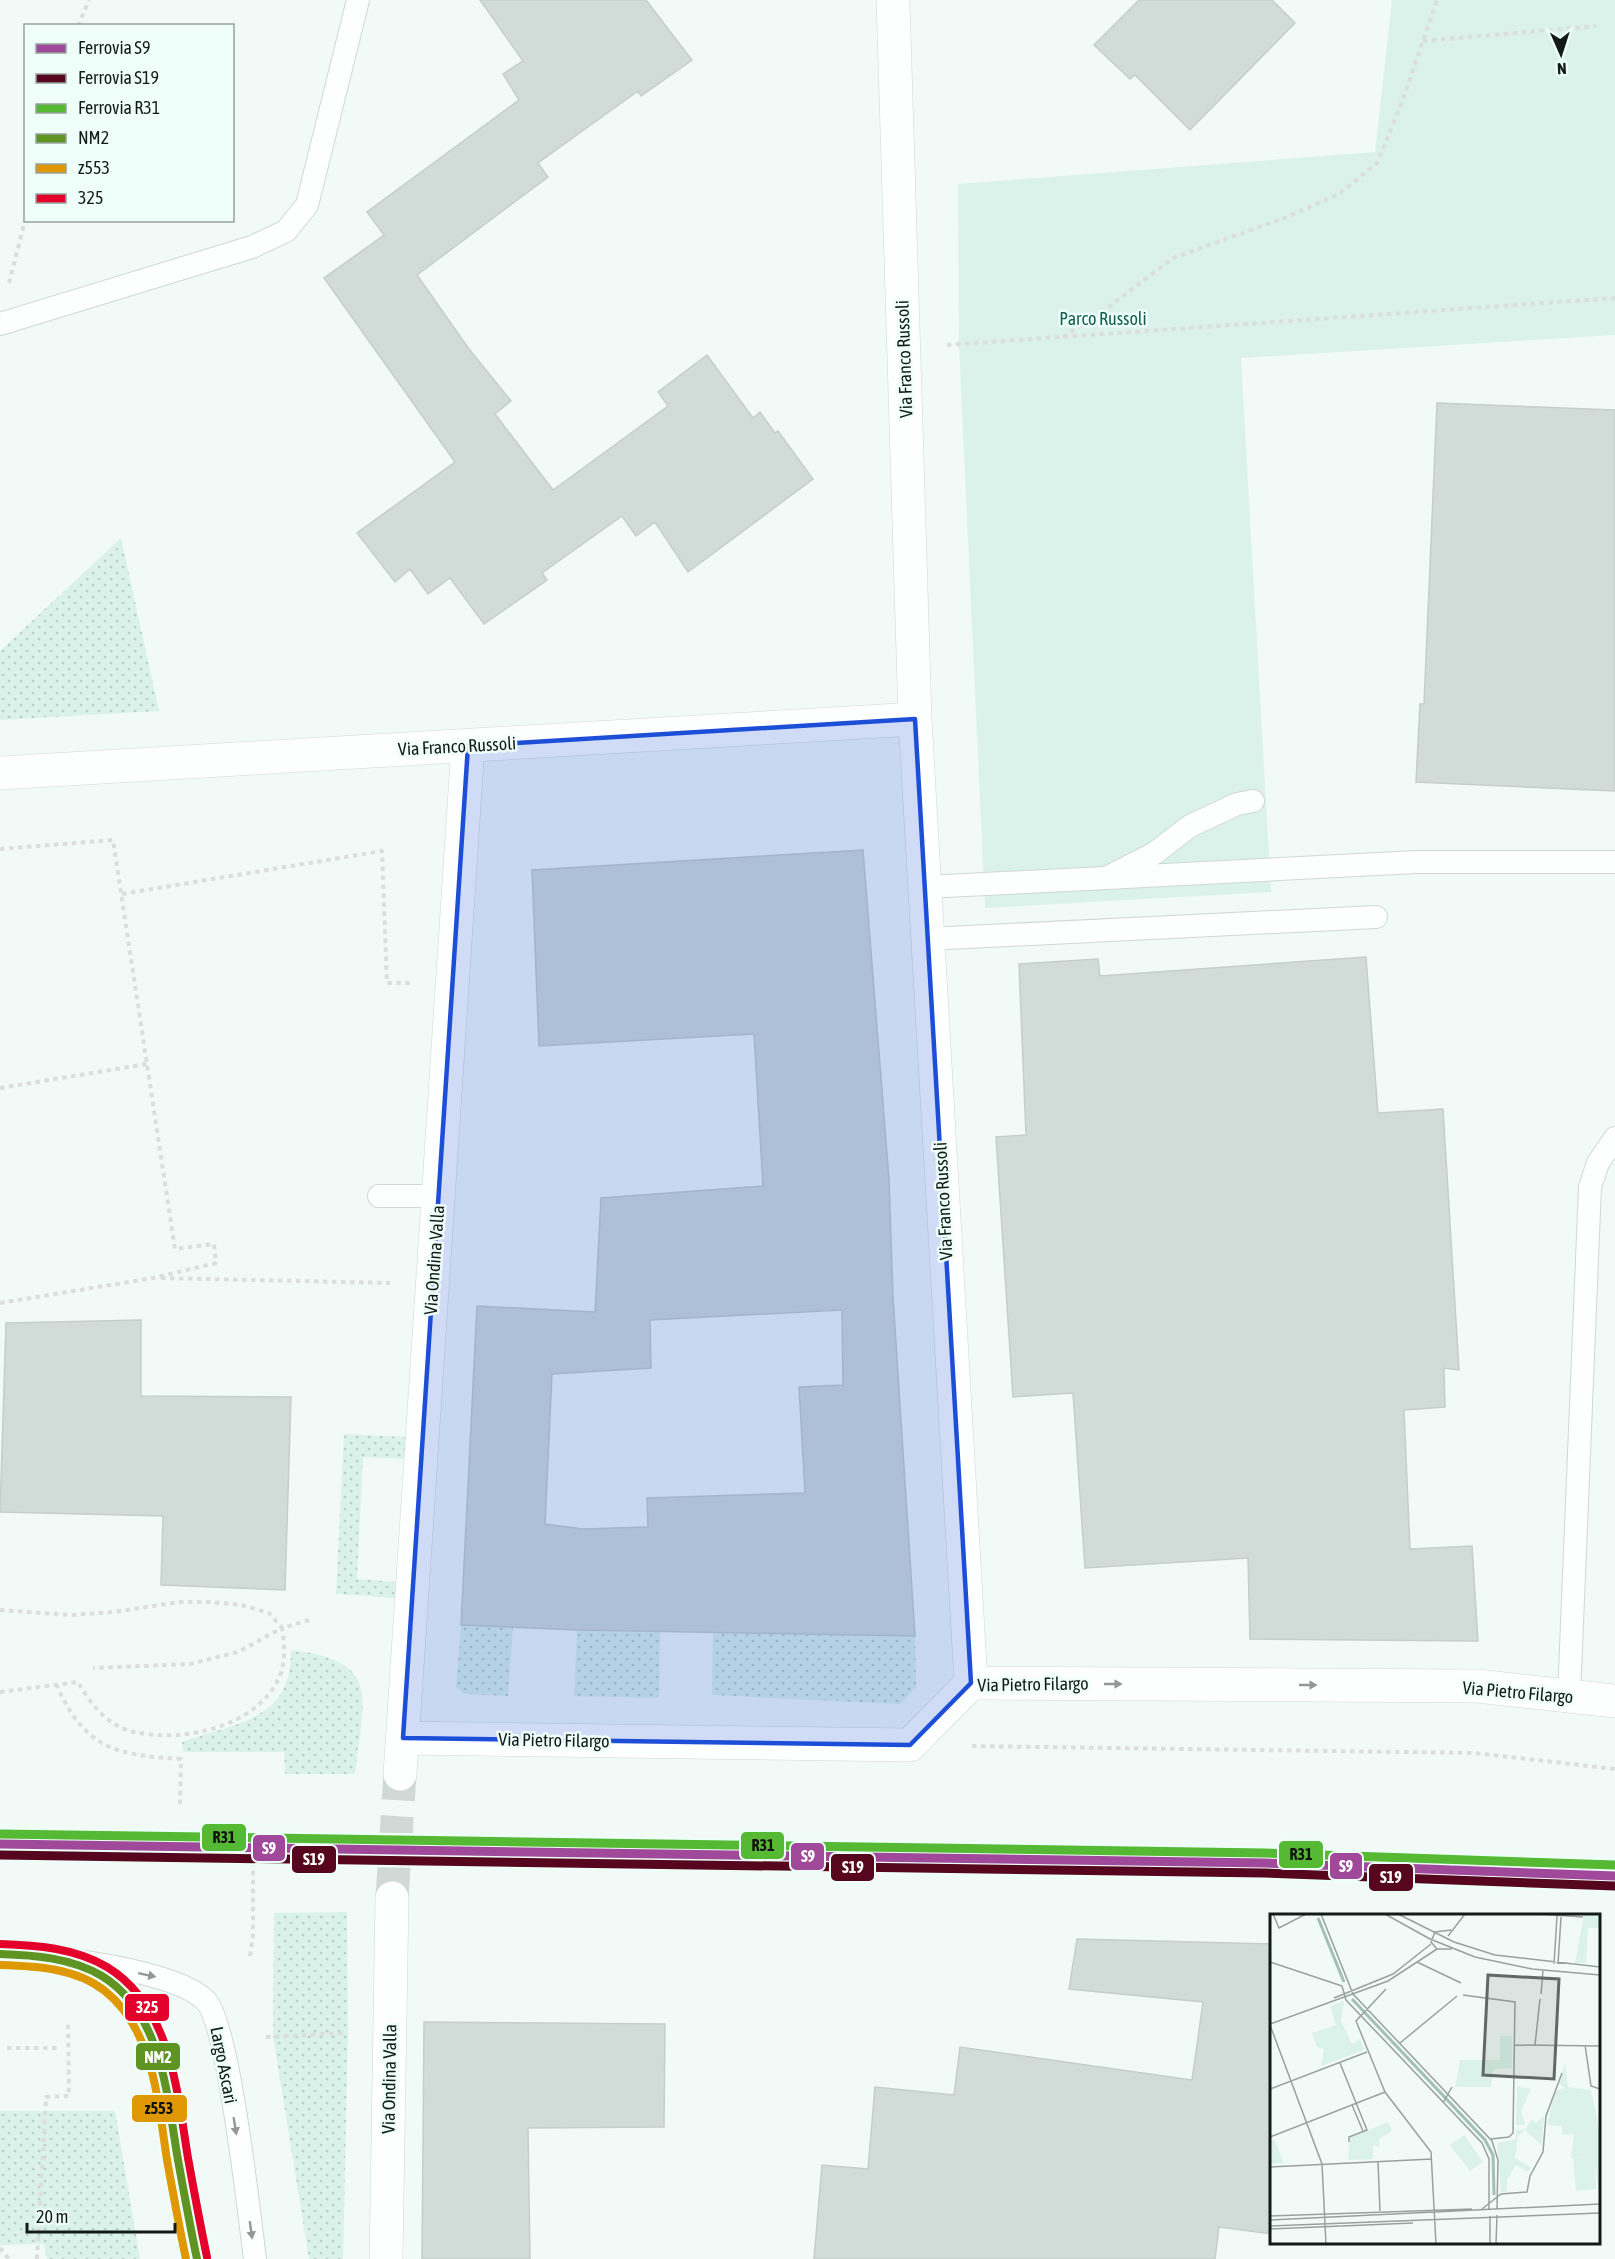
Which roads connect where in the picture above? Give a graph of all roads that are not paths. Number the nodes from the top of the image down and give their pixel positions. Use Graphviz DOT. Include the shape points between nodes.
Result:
graph roads {
  1 [pos="358,0"];
  2 [pos="893,0"];
  3 [pos="0,324"];
  4 [pos="915,719"];
  5 [pos="468,746"];
  6 [pos="0,773"];
  7 [pos="1252,801"];
  8 [pos="1615,862"];
  9 [pos="1106,878"];
  10 [pos="925,887"];
  11 [pos="1376,917"];
  12 [pos="927,939"];
  13 [pos="1615,1138"];
  14 [pos="379,1196"];
  15 [pos="438,1196"];
  16 [pos="971,1683"];
  17 [pos="1569,1696"];
  18 [pos="1615,1701"];
  19 [pos="403,1738"];
  20 [pos="400,1774"];
  21 [pos="392,1898"];
  22 [pos="0,1953"];
  23 [pos="48,1958"];
  24 [pos="196,2259"];
  25 [pos="255,2259"];
  26 [pos="386,2259"];
  1 -- 3 [label="lane" via="308,205 286,231 252,247"];
  2 -- 4 [label="street, Via Franco Russoli"];
  4 -- 5 [label="street, Via Franco Russoli"];
  4 -- 10 [label="street, Via Franco Russoli"];
  5 -- 6 [label="street, Via Franco Russoli"];
  5 -- 15 [label="street, Via Ondina Valla"];
  7 -- 9 [label="lane" via="1190,826 1155,853"];
  8 -- 9 [label="lane" via="1416,862"];
  9 -- 10 [label="lane"];
  10 -- 12 [label="street, Via Franco Russoli"];
  11 -- 12 [label="lane"];
  12 -- 16 [label="street, Via Franco Russoli"];
  13 -- 17 [label="lane" via="1598,1163 1590,1187"];
  14 -- 15 [label="lane"];
  15 -- 19 [label="street, Via Ondina Valla"];
  16 -- 17 [label="street, Via Pietro Filargo, one-way" via="1477,1686"];
  16 -- 19 [label="street, Via Pietro Filargo" via="910,1745"];
  17 -- 18 [label="street, Via Pietro Filargo"];
  19 -- 20 [label="street, Via Ondina Valla"];
  21 -- 26 [label="street, Via Ondina Valla"];
  22 -- 23 [label="lane, Largo Ascari"];
  23 -- 24 [label="lane, Largo Ascari" via="83,1968 113,1984 146,2027 165,2081"];
  23 -- 25 [label="lane, Largo Ascari, one-way" via="148,1974 180,1984 207,2002 215,2016 224,2054"];
}
